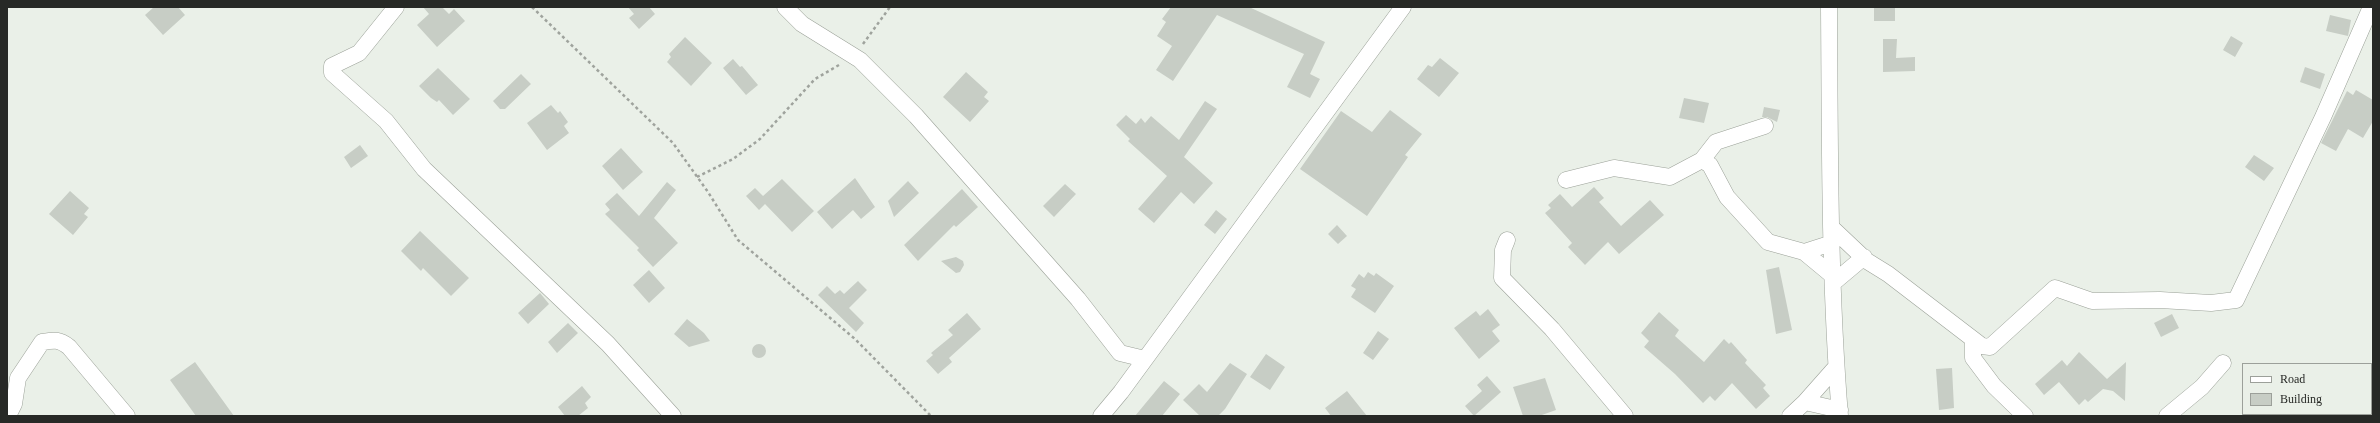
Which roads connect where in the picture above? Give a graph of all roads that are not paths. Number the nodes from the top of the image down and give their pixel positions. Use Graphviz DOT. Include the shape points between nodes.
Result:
graph roads {
  1 [pos="396,7"];
  2 [pos="785,7"];
  3 [pos="1403,7"];
  4 [pos="1829,7"];
  5 [pos="2371,7"];
  6 [pos="1765,126"];
  7 [pos="1702,160"];
  8 [pos="1566,180"];
  9 [pos="1831,227"];
  10 [pos="1506,240"];
  11 [pos="1832,243"];
  12 [pos="1804,252"];
  13 [pos="1864,257"];
  14 [pos="1833,279"];
  15 [pos="1973,340"];
  16 [pos="1990,347"];
  17 [pos="1145,359"];
  18 [pos="1976,363"];
  19 [pos="2223,363"];
  20 [pos="1836,366"];
  21 [pos="13,374"];
  22 [pos="1805,402"];
  23 [pos="1840,413"];
  24 [pos="8,416"];
  25 [pos="127,416"];
  26 [pos="673,416"];
  27 [pos="1101,416"];
  28 [pos="1625,416"];
  29 [pos="1790,416"];
  30 [pos="2024,416"];
  31 [pos="2166,416"];
  1 -- 26 [label="street" via="359,53 332,66 332,73 386,121 424,169 608,344"];
  2 -- 17 [label="street" via="802,24 853,56 916,116 1078,299 1120,353"];
  3 -- 17 [label="street"];
  4 -- 9 [label="street"];
  5 -- 16 [label="street" via="2323,117 2236,300 2211,303 2160,300 2092,301 2055,288"];
  6 -- 7 [label="street" via="1716,142"];
  7 -- 8 [label="street" via="1670,177 1614,168"];
  7 -- 12 [label="street" via="1710,165 1727,197 1768,242"];
  9 -- 11 [label="street"];
  9 -- 13 [label="street"];
  10 -- 28 [label="street" via="1502,278 1552,329"];
  11 -- 12 [label="street"];
  11 -- 14 [label="street"];
  12 -- 14 [label="street"];
  13 -- 14 [label="street"];
  13 -- 15 [label="street"];
  14 -- 20 [label="street"];
  15 -- 16 [label="street" via="1982,346"];
  15 -- 18 [label="street" via="1973,358"];
  16 -- 18 [label="street"];
  17 -- 27 [label="street"];
  18 -- 30 [label="street" via="1994,386"];
  19 -- 31 [label="street" via="2202,387"];
  20 -- 22 [label="street"];
  20 -- 23 [label="street"];
  21 -- 24 [label="street" via="18,378 14,404"];
  21 -- 25 [label="street" via="42,342 60,340 69,347"];
  22 -- 23 [label="street"];
  22 -- 29 [label="street"];
}
